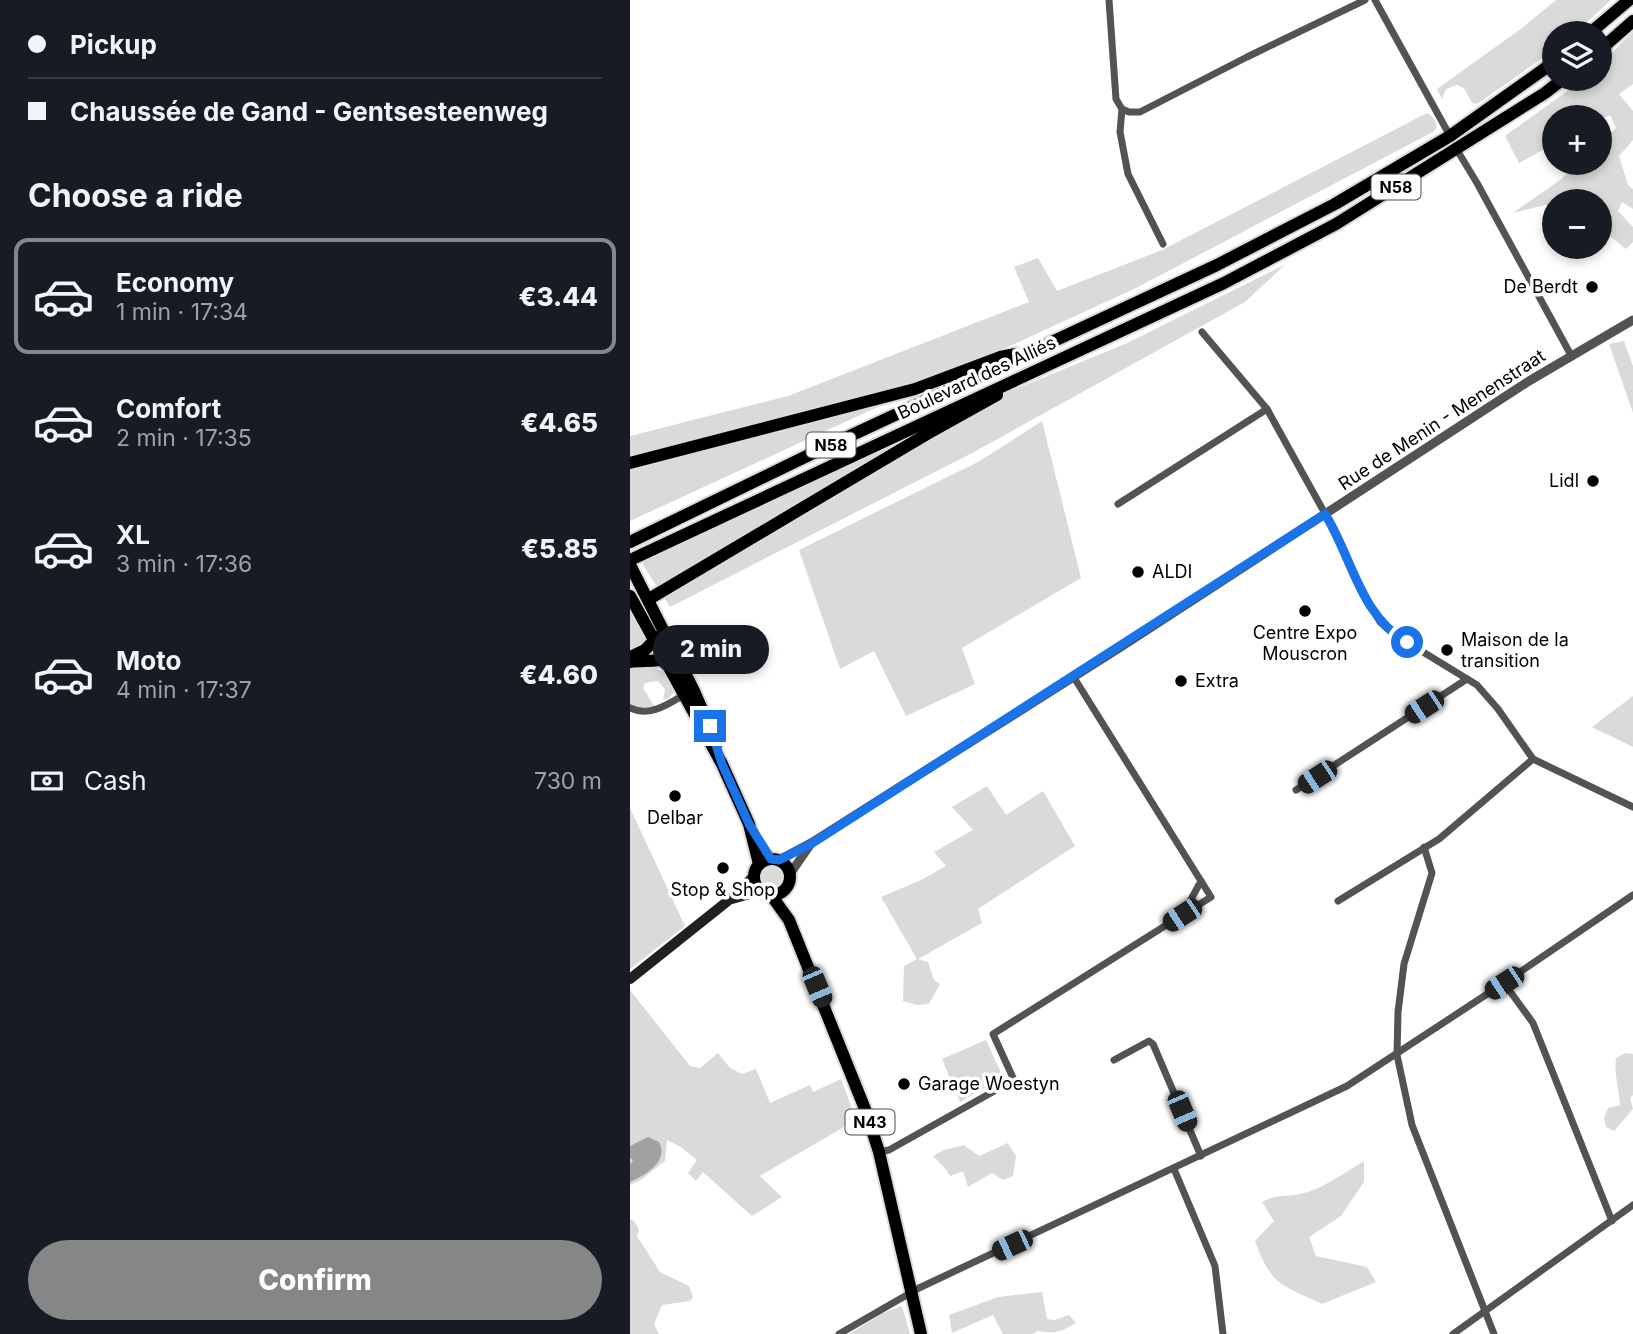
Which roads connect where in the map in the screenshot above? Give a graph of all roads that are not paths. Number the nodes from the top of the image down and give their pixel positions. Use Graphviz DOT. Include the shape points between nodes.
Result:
graph roads {
  1 [pos="1109,0"];
  2 [pos="1365,0"];
  3 [pos="1375,0"];
  4 [pos="1629,0"];
  5 [pos="1604,21"];
  6 [pos="1633,21"];
  7 [pos="1612,39"];
  8 [pos="1542,71"];
  9 [pos="1548,91"];
  10 [pos="1122,109"];
  11 [pos="1450,136"];
  12 [pos="1457,150"];
  13 [pos="1163,244"];
  14 [pos="1633,320"];
  15 [pos="1202,332"];
  16 [pos="1034,351"];
  17 [pos="1572,356"];
  18 [pos="1029,373"];
  19 [pos="1268,409"];
  20 [pos="630,463"];
  21 [pos="1118,504"];
  22 [pos="1325,514"];
  23 [pos="630,542"];
  24 [pos="630,562"];
  25 [pos="637,595"];
  26 [pos="659,622"];
  27 [pos="655,642"];
  28 [pos="630,659"];
  29 [pos="663,659"];
  30 [pos="1073,676"];
  31 [pos="1467,679"];
  32 [pos="688,692"];
  33 [pos="630,708"];
  34 [pos="1533,759"];
  35 [pos="1296,790"];
  36 [pos="1632,805"];
  37 [pos="811,844"];
  38 [pos="1424,847"];
  39 [pos="766,865"];
  40 [pos="788,880"];
  41 [pos="1201,881"];
  42 [pos="765,893"];
  43 [pos="1633,895"];
  44 [pos="729,900"];
  45 [pos="1338,901"];
  46 [pos="1182,915"];
  47 [pos="789,920"];
  48 [pos="630,979"];
  49 [pos="1504,983"];
  50 [pos="1397,1055"];
  51 [pos="1114,1060"];
  52 [pos="879,1152"];
  53 [pos="1201,1156"];
  54 [pos="1174,1169"];
  55 [pos="1633,1205"];
  56 [pos="1612,1221"];
  57 [pos="910,1293"];
  58 [pos="1486,1311"];
  59 [pos="839,1334"];
  60 [pos="921,1334"];
  61 [pos="1223,1334"];
  62 [pos="1453,1334"];
  63 [pos="1494,1334"];
  1 -- 10 [label="street" via="1116,99"];
  2 -- 10 [label="street" via="1140,112"];
  3 -- 11 [label="street"];
  4 -- 5 [label="main road"];
  6 -- 7 [label="main road"];
  8 -- 11 [label="main road, N58"];
  9 -- 12 [label="main road, N58"];
  10 -- 13 [label="street" via="1120,132 1128,174"];
  11 -- 16 [label="main road, Boulevard des Alliés / N58" via="1335,204"];
  12 -- 17 [label="street"];
  12 -- 18 [label="main road, Boulevard des Alliés / N58" via="1336,225 1224,283"];
  14 -- 17 [label="street, Rue de Menin - Menenstraat"];
  15 -- 19 [label="street"];
  16 -- 20 [label="main road, N58" via="1000,357 915,389"];
  16 -- 23 [label="main road, Boulevard des Alliés / N58"];
  17 -- 22 [label="street, Rue de Menin - Menenstraat"];
  18 -- 24 [label="main road, Boulevard des Alliés / N58"];
  18 -- 25 [label="main road, N58" via="986,403"];
  19 -- 21 [label="street"];
  19 -- 22 [label="street"];
  22 -- 30 [label="street, Rue de Menin - Menenstraat"];
  22 -- 31 [label="street" via="1380,622"];
  24 -- 25 [label="main road, N43"];
  25 -- 26 [label="main road, N43"];
  25 -- 27 [label="main road, N43"];
  26 -- 27 [label="main road"];
  26 -- 32 [label="main road, N43"];
  27 -- 28 [label="main road"];
  27 -- 29 [label="main road, N43"];
  28 -- 29 [label="main road"];
  29 -- 32 [label="main road, N43"];
  30 -- 37 [label="street, Rue de Menin - Menenstraat"];
  30 -- 41 [label="street"];
  31 -- 34 [label="street" via="1498,709"];
  31 -- 35 [label="street"];
  32 -- 33 [label="street" via="652,711"];
  32 -- 39 [label="main road, N43" via="717,743"];
  34 -- 36 [label="street"];
  34 -- 38 [label="street"];
  37 -- 39 [label="street, Rue de Menin - Menenstraat"];
  37 -- 40 [label="street, Rue de Menin - Menenstraat"];
  38 -- 45 [label="street"];
  38 -- 50 [label="street" via="1433,873 1404,964"];
  39 -- 40 [label="main road, N43" via="784,863"];
  39 -- 42 [label="main road, N43" via="754,882"];
  39 -- 44 [label="main road"];
  40 -- 42 [label="main road" via="783,891"];
  40 -- 47 [label="main road, N43"];
  41 -- 46 [label="street"];
  41 -- 46 [label="street" via="1211,897"];
  42 -- 44 [label="main road"];
  42 -- 47 [label="main road, N43"];
  43 -- 49 [label="street"];
  44 -- 48 [label="main road"];
  46 -- 52 [label="street" via="993,1034 1014,1080"];
  47 -- 52 [label="main road, N43" via="854,1077"];
  49 -- 50 [label="street"];
  49 -- 56 [label="street" via="1533,1023"];
  50 -- 53 [label="street" via="1347,1086"];
  50 -- 58 [label="street" via="1412,1125"];
  51 -- 53 [label="street" via="1149,1041 1153,1044"];
  52 -- 57 [label="main road, N43"];
  53 -- 54 [label="street"];
  54 -- 57 [label="street"];
  54 -- 61 [label="street" via="1215,1266"];
  55 -- 56 [label="street"];
  56 -- 58 [label="street"];
  57 -- 59 [label="street"];
  57 -- 60 [label="main road, N43"];
  58 -- 62 [label="street"];
  58 -- 63 [label="street"];
}
